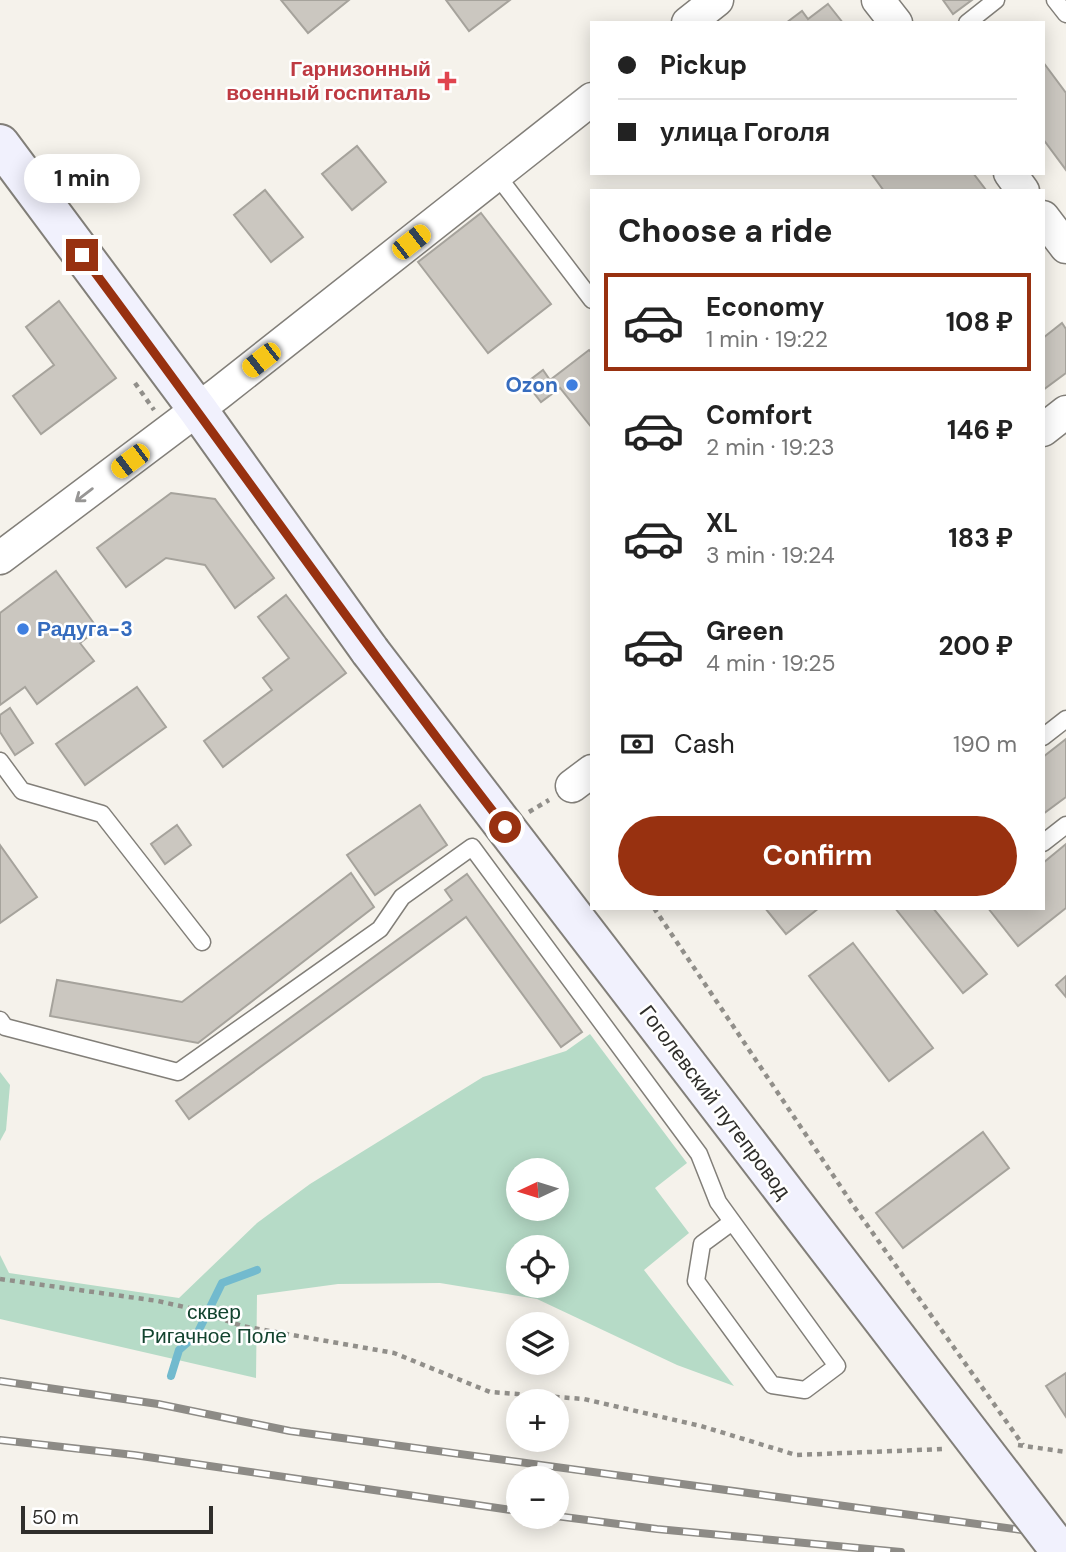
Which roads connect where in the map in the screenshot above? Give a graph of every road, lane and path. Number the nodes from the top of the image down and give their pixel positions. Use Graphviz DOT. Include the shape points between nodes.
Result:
graph roads {
  1 [pos="717,0"];
  2 [pos="878,0"];
  3 [pos="996,0"];
  4 [pos="1055,0"];
  5 [pos="1066,14"];
  6 [pos="691,21"];
  7 [pos="894,21"];
  8 [pos="970,21"];
  9 [pos="590,101"];
  10 [pos="0,144"];
  11 [pos="496,174"];
  12 [pos="1045,220"];
  13 [pos="1066,247"];
  14 [pos="590,297"];
  15 [pos="198,410"];
  16 [pos="1066,412"];
  17 [pos="1045,428"];
  18 [pos="0,558"];
  19 [pos="1066,719"];
  20 [pos="1045,735"];
  21 [pos="0,761"];
  22 [pos="1066,825"];
  23 [pos="1045,841"];
  24 [pos="655,910"];
  25 [pos="202,942"];
  26 [pos="0,1020"];
  27 [pos="732,1222"];
  28 [pos="0,1279"];
  29 [pos="1023,1445"];
  30 [pos="1010,1446"];
  31 [pos="956,1448"];
  32 [pos="1066,1452"];
  33 [pos="1060,1552"];
  1 -- 6 [label="street"];
  2 -- 7 [label="street"];
  3 -- 8 [label="lane"];
  4 -- 5 [label="lane"];
  9 -- 11 [label="street"];
  10 -- 15 [label="main road, Гоголевский путепровод"];
  11 -- 14 [label="lane"];
  11 -- 15 [label="street"];
  12 -- 13 [label="street"];
  15 -- 18 [label="street, one-way"];
  15 -- 33 [label="main road, Гоголевский путепровод, bridge" via="370,651"];
  16 -- 17 [label="street"];
  19 -- 20 [label="lane"];
  21 -- 25 [label="lane" via="22,791 102,814"];
  22 -- 23 [label="lane"];
  24 -- 29 [label="path" via="855,1208"];
  26 -- 27 [label="lane" via="5,1027 178,1072 380,929 402,897 472,847 699,1154 718,1202"];
  27 -- 27 [label="lane" via="702,1244 696,1281 772,1385 805,1390 838,1366"];
  28 -- 31 [label="path" via="193,1308 242,1326 394,1353 490,1392 583,1399 701,1426 796,1455"];
  29 -- 30 [label="path"];
  29 -- 32 [label="path"];
}
